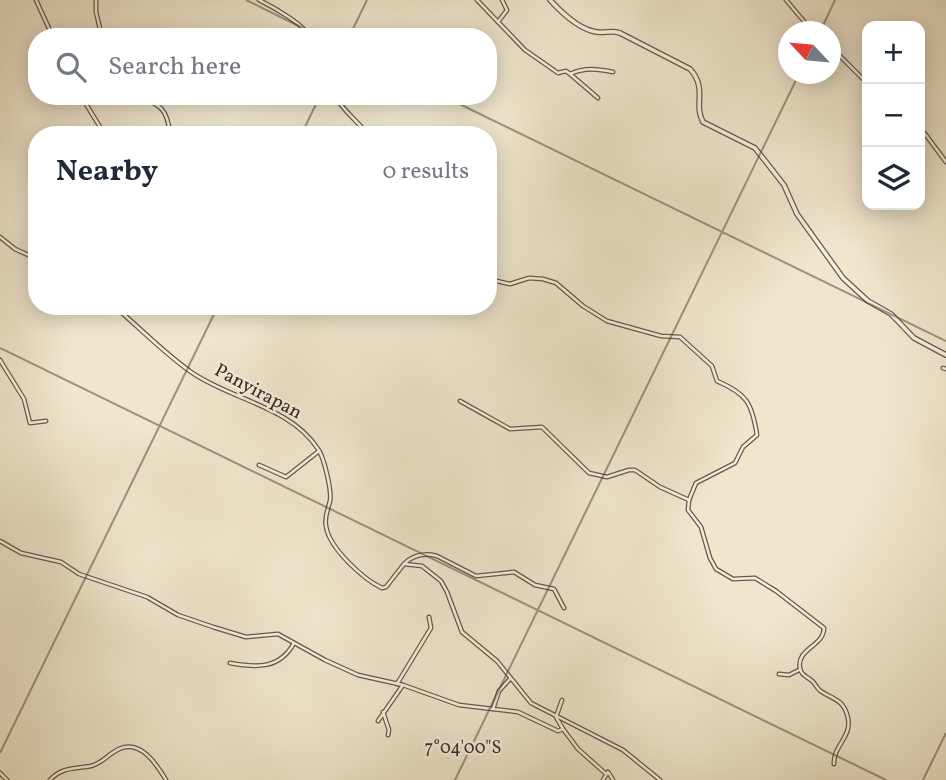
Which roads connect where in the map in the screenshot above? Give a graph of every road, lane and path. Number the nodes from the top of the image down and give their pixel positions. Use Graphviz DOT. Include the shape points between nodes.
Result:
graph roads {
  1 [pos="36,0"];
  2 [pos="96,0"];
  3 [pos="259,0"];
  4 [pos="477,0"];
  5 [pos="502,0"];
  6 [pos="550,0"];
  7 [pos="786,0"];
  8 [pos="804,21"];
  9 [pos="498,22"];
  10 [pos="49,28"];
  11 [pos="100,28"];
  12 [pos="305,28"];
  13 [pos="841,56"];
  14 [pos="613,72"];
  15 [pos="570,74"];
  16 [pos="862,78"];
  17 [pos="598,98"];
  18 [pos="87,105"];
  19 [pos="156,105"];
  20 [pos="340,105"];
  21 [pos="99,126"];
  22 [pos="168,126"];
  23 [pos="361,126"];
  24 [pos="925,134"];
  25 [pos="946,162"];
  26 [pos="0,237"];
  27 [pos="28,255"];
  28 [pos="497,281"];
  29 [pos="124,315"];
  30 [pos="946,355"];
  31 [pos="0,360"];
  32 [pos="460,401"];
  33 [pos="46,421"];
  34 [pos="319,451"];
  35 [pos="260,465"];
  36 [pos="689,500"];
  37 [pos="0,541"];
  38 [pos="404,564"];
  39 [pos="564,608"];
  40 [pos="429,617"];
  41 [pos="294,643"];
  42 [pos="230,663"];
  43 [pos="800,669"];
  44 [pos="779,674"];
  45 [pos="511,678"];
  46 [pos="397,684"];
  47 [pos="403,685"];
  48 [pos="562,700"];
  49 [pos="493,709"];
  50 [pos="383,711"];
  51 [pos="556,717"];
  52 [pos="378,722"];
  53 [pos="563,729"];
  54 [pos="388,735"];
  55 [pos="834,764"];
  56 [pos="0,773"];
  57 [pos="606,774"];
  58 [pos="6,780"];
  59 [pos="50,780"];
  60 [pos="166,780"];
  61 [pos="603,780"];
  62 [pos="613,780"];
  63 [pos="660,780"];
  1 -- 10 [label="street"];
  2 -- 11 [label="street"];
  3 -- 12 [label="street"];
  4 -- 9 [label="street"];
  5 -- 9 [label="street" via="507,8"];
  6 -- 30 [label="street" via="587,29 620,33 690,69 700,86 703,122 755,148 843,278 914,338"];
  7 -- 8 [label="street"];
  9 -- 15 [label="street" via="539,61 558,74"];
  13 -- 16 [label="street"];
  14 -- 15 [label="street" via="584,69"];
  15 -- 17 [label="street"];
  18 -- 21 [label="street"];
  19 -- 22 [label="street" via="163,108"];
  20 -- 23 [label="street"];
  24 -- 25 [label="street"];
  26 -- 27 [label="street"];
  28 -- 36 [label="street" via="551,281 607,320 680,337 712,366 717,380 744,395 757,435 743,447 735,463 696,483"];
  29 -- 34 [label="street, Panyirapan" via="192,373 280,416"];
  31 -- 33 [label="street" via="24,400 30,423"];
  32 -- 36 [label="street" via="507,428 542,427 593,475 607,477 635,470"];
  34 -- 35 [label="street" via="286,477"];
  34 -- 38 [label="street, Panyirapan" via="331,492 326,528 335,548 382,588"];
  36 -- 43 [label="street" via="688,510 701,527 716,569 733,579 755,578 824,628 821,639 802,656"];
  37 -- 41 [label="street" via="213,627 246,637 278,635"];
  38 -- 39 [label="street" via="430,554 476,576 514,572 535,585 554,589"];
  38 -- 45 [label="street" via="422,566 441,581 462,632"];
  40 -- 46 [label="street" via="429,633"];
  41 -- 42 [label="street" via="271,666"];
  41 -- 46 [label="street" via="359,675"];
  43 -- 44 [label="street"];
  43 -- 55 [label="street" via="820,691 839,700 846,713 848,733"];
  45 -- 49 [label="street" via="499,691"];
  45 -- 51 [label="street" via="531,704"];
  46 -- 47 [label="street"];
  47 -- 49 [label="street" via="451,703"];
  47 -- 50 [label="street"];
  48 -- 51 [label="street"];
  49 -- 53 [label="street" via="518,712 558,731"];
  50 -- 52 [label="street"];
  50 -- 54 [label="street"];
  51 -- 53 [label="street"];
  51 -- 63 [label="street" via="624,750"];
  53 -- 57 [label="street"];
  56 -- 58 [label="street"];
  57 -- 61 [label="street"];
  57 -- 62 [label="street"];
  59 -- 60 [label="street" via="57,772 101,763 120,748 147,753"];
}
